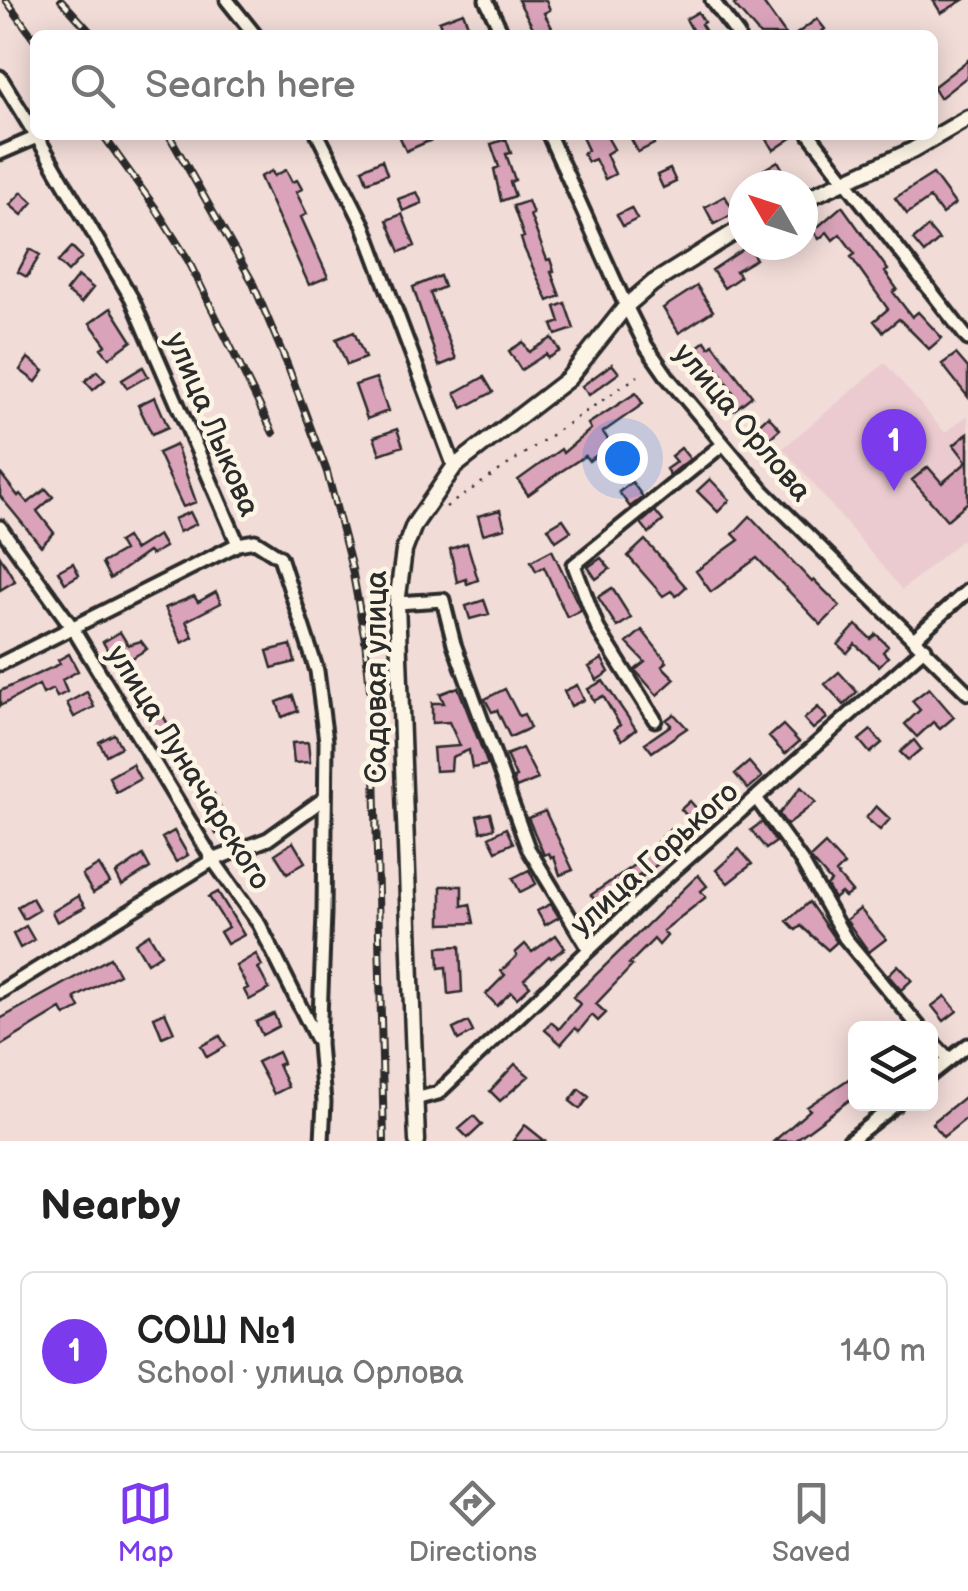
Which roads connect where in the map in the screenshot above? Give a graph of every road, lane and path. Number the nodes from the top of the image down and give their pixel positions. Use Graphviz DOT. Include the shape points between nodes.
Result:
graph roads {
  1 [pos="227,0"];
  2 [pos="486,0"];
  3 [pos="712,0"];
  4 [pos="251,30"];
  5 [pos="501,30"];
  6 [pos="734,30"];
  7 [pos="0,77"];
  8 [pos="968,118"];
  9 [pos="30,125"];
  10 [pos="938,135"];
  11 [pos="30,138"];
  12 [pos="39,140"];
  13 [pos="320,140"];
  14 [pos="551,140"];
  15 [pos="814,140"];
  16 [pos="930,140"];
  17 [pos="0,153"];
  18 [pos="843,182"];
  19 [pos="818,193"];
  20 [pos="728,236"];
  21 [pos="626,306"];
  22 [pos="968,339"];
  23 [pos="638,376"];
  24 [pos="722,444"];
  25 [pos="454,467"];
  26 [pos="446,507"];
  27 [pos="0,527"];
  28 [pos="238,544"];
  29 [pos="968,590"];
  30 [pos="397,603"];
  31 [pos="72,628"];
  32 [pos="915,638"];
  33 [pos="925,648"];
  34 [pos="0,664"];
  35 [pos="968,693"];
  36 [pos="655,720"];
  37 [pos="325,798"];
  38 [pos="756,798"];
  39 [pos="213,860"];
  40 [pos="590,949"];
  41 [pos="0,992"];
  42 [pos="914,1021"];
  43 [pos="318,1044"];
  44 [pos="968,1045"];
  45 [pos="938,1048"];
  46 [pos="949,1060"];
  47 [pos="938,1069"];
  48 [pos="415,1099"];
  49 [pos="887,1111"];
  50 [pos="322,1141"];
  51 [pos="416,1141"];
  52 [pos="850,1141"];
  1 -- 4 [label="street"];
  2 -- 5 [label="street"];
  3 -- 6 [label="street"];
  7 -- 9 [label="street, улица Лыкова"];
  8 -- 10 [label="street"];
  11 -- 17 [label="street"];
  12 -- 28 [label="street, улица Лыкова" via="132,299"];
  13 -- 25 [label="street" via="371,242"];
  14 -- 21 [label="street, улица Орлова"];
  15 -- 18 [label="street"];
  16 -- 18 [label="street"];
  18 -- 19 [label="street"];
  18 -- 22 [label="street"];
  20 -- 21 [label="street, Садовая улица"];
  21 -- 24 [label="street, улица Орлова" via="669,380"];
  21 -- 25 [label="street, Садовая улица" via="568,379"];
  23 -- 26 [label="path"];
  24 -- 32 [label="street, улица Орлова"];
  24 -- 36 [label="street" via="574,565 598,629"];
  25 -- 30 [label="street, Садовая улица" via="414,526"];
  27 -- 31 [label="street, улица Луначарского"];
  28 -- 31 [label="street"];
  28 -- 37 [label="street, улица Лыкова" via="255,541 280,557 292,592 318,671"];
  29 -- 32 [label="street"];
  30 -- 40 [label="street" via="443,600 528,848"];
  30 -- 48 [label="street, Садовая улица"];
  31 -- 34 [label="street"];
  31 -- 39 [label="street, улица Луначарского"];
  32 -- 33 [label="street, улица Орлова"];
  33 -- 35 [label="street, улица Орлова"];
  33 -- 38 [label="street, улица Горького"];
  37 -- 39 [label="street" via="268,840"];
  37 -- 43 [label="street, улица Лыкова"];
  38 -- 40 [label="street, улица Горького"];
  38 -- 42 [label="street" via="845,938"];
  39 -- 41 [label="street"];
  39 -- 43 [label="street, улица Луначарского" via="259,924"];
  40 -- 48 [label="street, улица Горького" via="438,1093"];
  43 -- 50 [label="street, улица Лыкова"];
  44 -- 46 [label="street"];
  45 -- 46 [label="street"];
  46 -- 47 [label="street"];
  48 -- 51 [label="street, Садовая улица"];
  49 -- 52 [label="street"];
}
